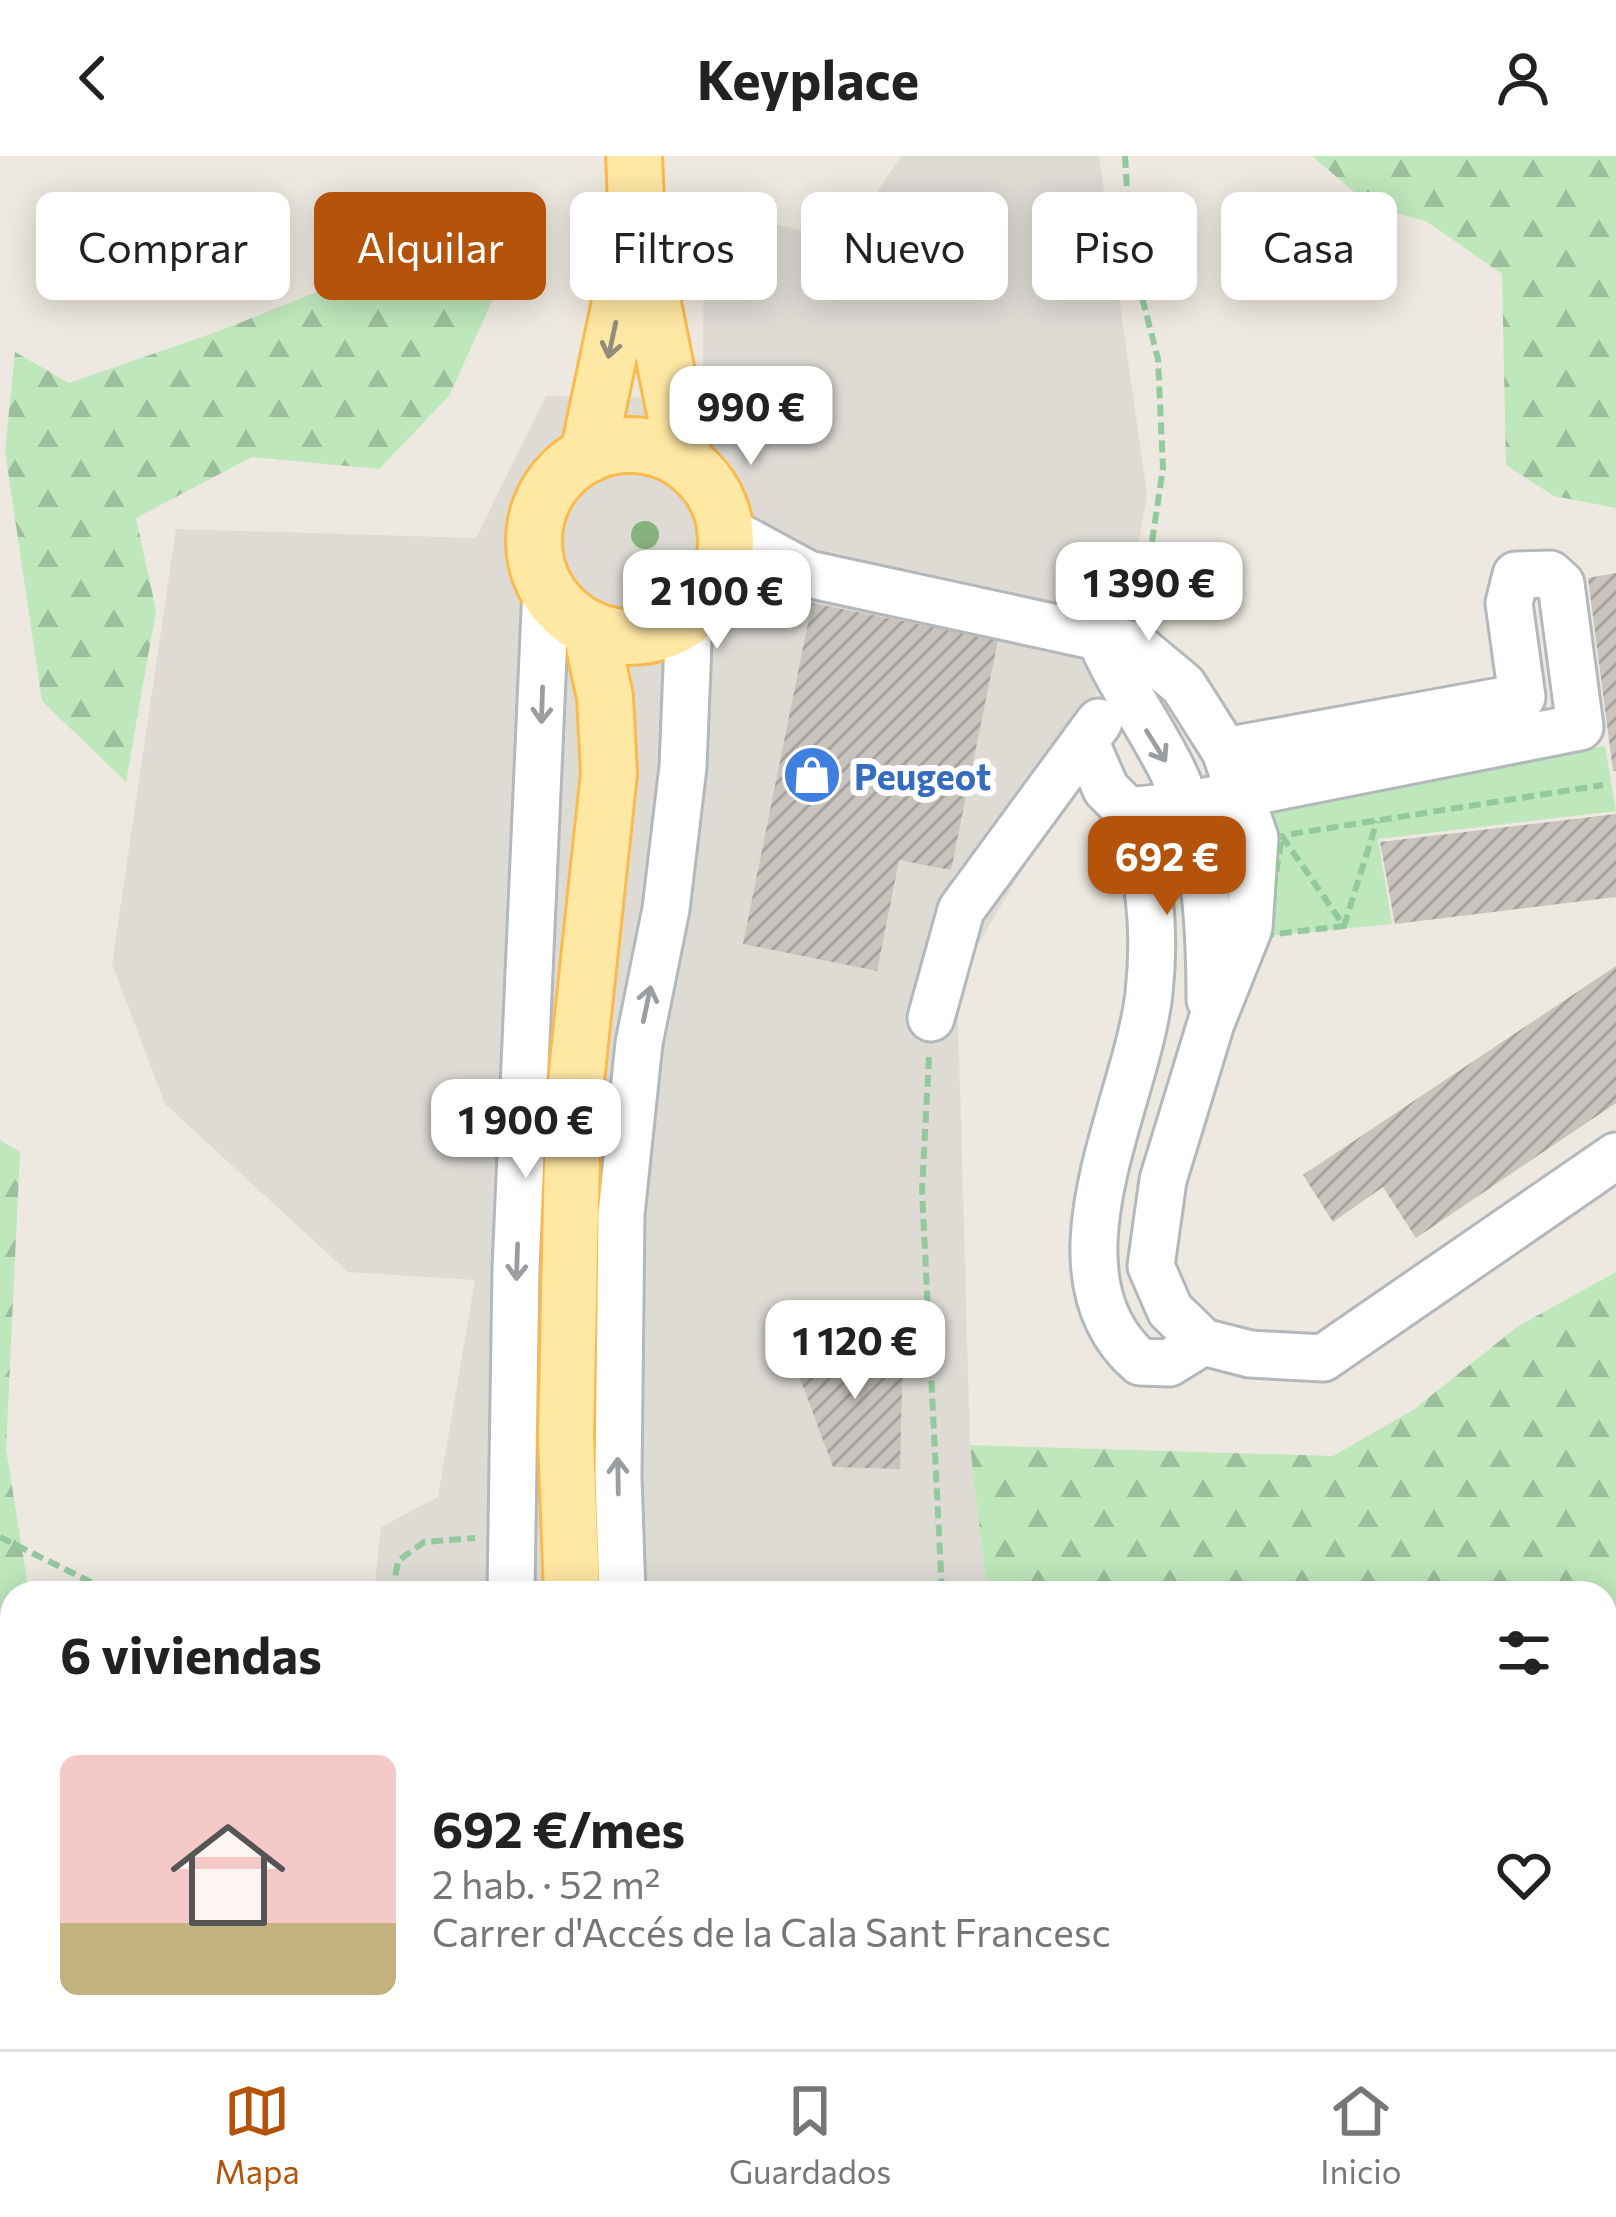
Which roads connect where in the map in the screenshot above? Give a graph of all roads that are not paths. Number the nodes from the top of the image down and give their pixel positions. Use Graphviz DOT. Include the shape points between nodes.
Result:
graph roads {
  1 [pos="634,156"];
  2 [pos="636,192"];
  3 [pos="621,300"];
  4 [pos="652,300"];
  5 [pos="588,455"];
  6 [pos="685,462"];
  7 [pos="725,530"];
  8 [pos="808,574"];
  9 [pos="547,588"];
  10 [pos="688,614"];
  11 [pos="590,628"];
  12 [pos="1117,641"];
  13 [pos="1183,685"];
  14 [pos="1121,689"];
  15 [pos="1085,741"];
  16 [pos="1233,771"];
  17 [pos="609,773"];
  18 [pos="1185,806"];
  19 [pos="1127,811"];
  20 [pos="931,1018"];
  21 [pos="1210,1023"];
  22 [pos="1616,1156"];
  23 [pos="1203,1342"];
  24 [pos="510,1581"];
  25 [pos="572,1581"];
  26 [pos="622,1581"];
  1 -- 2 [label="main road"];
  3 -- 5 [label="main road, one-way"];
  4 -- 6 [label="main road"];
  5 -- 6 [label="main road" via="642,446"];
  5 -- 9 [label="main road" via="557,479 538,513 535,552"];
  6 -- 7 [label="main road" via="715,495"];
  7 -- 8 [label="street"];
  7 -- 10 [label="main road" via="724,562"];
  8 -- 10 [label="street"];
  8 -- 12 [label="street"];
  9 -- 11 [label="main road"];
  9 -- 24 [label="street, one-way"];
  10 -- 11 [label="main road" via="626,637"];
  10 -- 17 [label="main road" via="632,701"];
  26 -- 10 [label="street, one-way" via="621,1214 680,791"];
  11 -- 17 [label="main road"];
  12 -- 13 [label="street"];
  12 -- 14 [label="street"];
  13 -- 14 [label="street"];
  13 -- 16 [label="street"];
  14 -- 15 [label="street"];
  14 -- 18 [label="street, one-way"];
  15 -- 19 [label="street" via="1106,789"];
  15 -- 20 [label="street" via="961,910"];
  16 -- 16 [label="street" via="1522,697 1509,603 1516,575 1550,574 1561,584 1580,727"];
  16 -- 18 [label="street"];
  16 -- 21 [label="street" via="1256,838 1249,928"];
  17 -- 25 [label="main road" via="573,1109"];
  18 -- 19 [label="street"];
  18 -- 21 [label="street" via="1210,928"];
  19 -- 23 [label="street" via="1146,862 1154,926 1149,998 1096,1203 1098,1282 1114,1339 1140,1362 1168,1363"];
  21 -- 23 [label="street" via="1163,1180 1151,1266 1170,1310"];
  22 -- 23 [label="street" via="1323,1358"];
}
